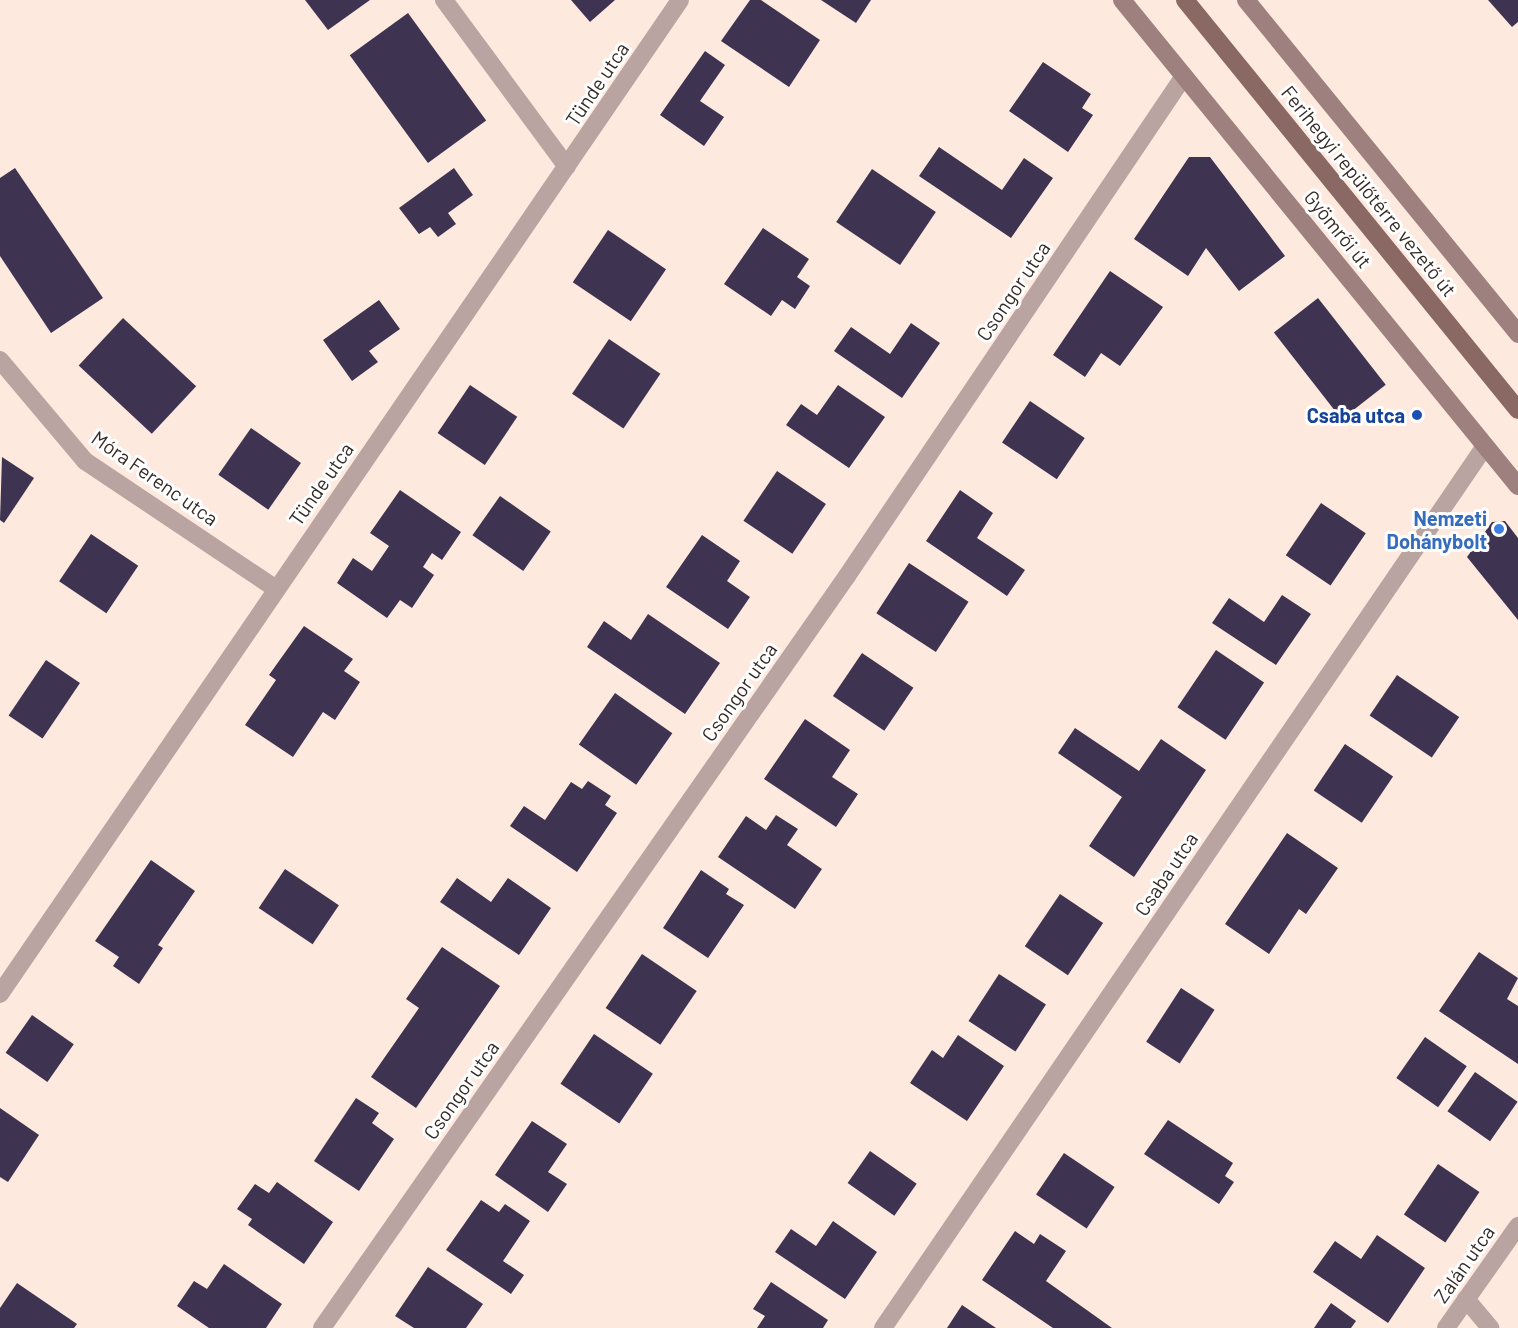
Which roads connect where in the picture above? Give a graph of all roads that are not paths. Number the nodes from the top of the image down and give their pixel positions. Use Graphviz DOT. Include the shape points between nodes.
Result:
graph roads {
  1 [pos="444,0"];
  2 [pos="681,0"];
  3 [pos="1122,0"];
  4 [pos="1185,0"];
  5 [pos="1246,0"];
  6 [pos="1184,76"];
  7 [pos="567,167"];
  8 [pos="1518,334"];
  9 [pos="0,360"];
  10 [pos="1518,410"];
  11 [pos="1485,446"];
  12 [pos="1518,486"];
  13 [pos="276,589"];
  14 [pos="0,994"];
  15 [pos="1518,1227"];
  16 [pos="1466,1299"];
  17 [pos="322,1328"];
  18 [pos="883,1328"];
  19 [pos="1446,1328"];
  20 [pos="1490,1328"];
  1 -- 7 [label="street"];
  2 -- 7 [label="street, Tünde utca"];
  3 -- 6 [label="street, Gyömrői út"];
  4 -- 10 [label="main road, Ferihegyi repülőtérre vezető út"];
  5 -- 8 [label="street"];
  6 -- 11 [label="street, Gyömrői út"];
  6 -- 17 [label="street, Csongor utca" via="848,576"];
  7 -- 13 [label="street, Tünde utca"];
  9 -- 13 [label="street, Móra Ferenc utca" via="85,461"];
  11 -- 12 [label="street, Gyömrői út"];
  11 -- 18 [label="street, Csaba utca"];
  13 -- 14 [label="street, Tünde utca"];
  15 -- 16 [label="street, Zalán utca"];
  16 -- 19 [label="street, Zalán utca"];
  16 -- 20 [label="street"];
}
